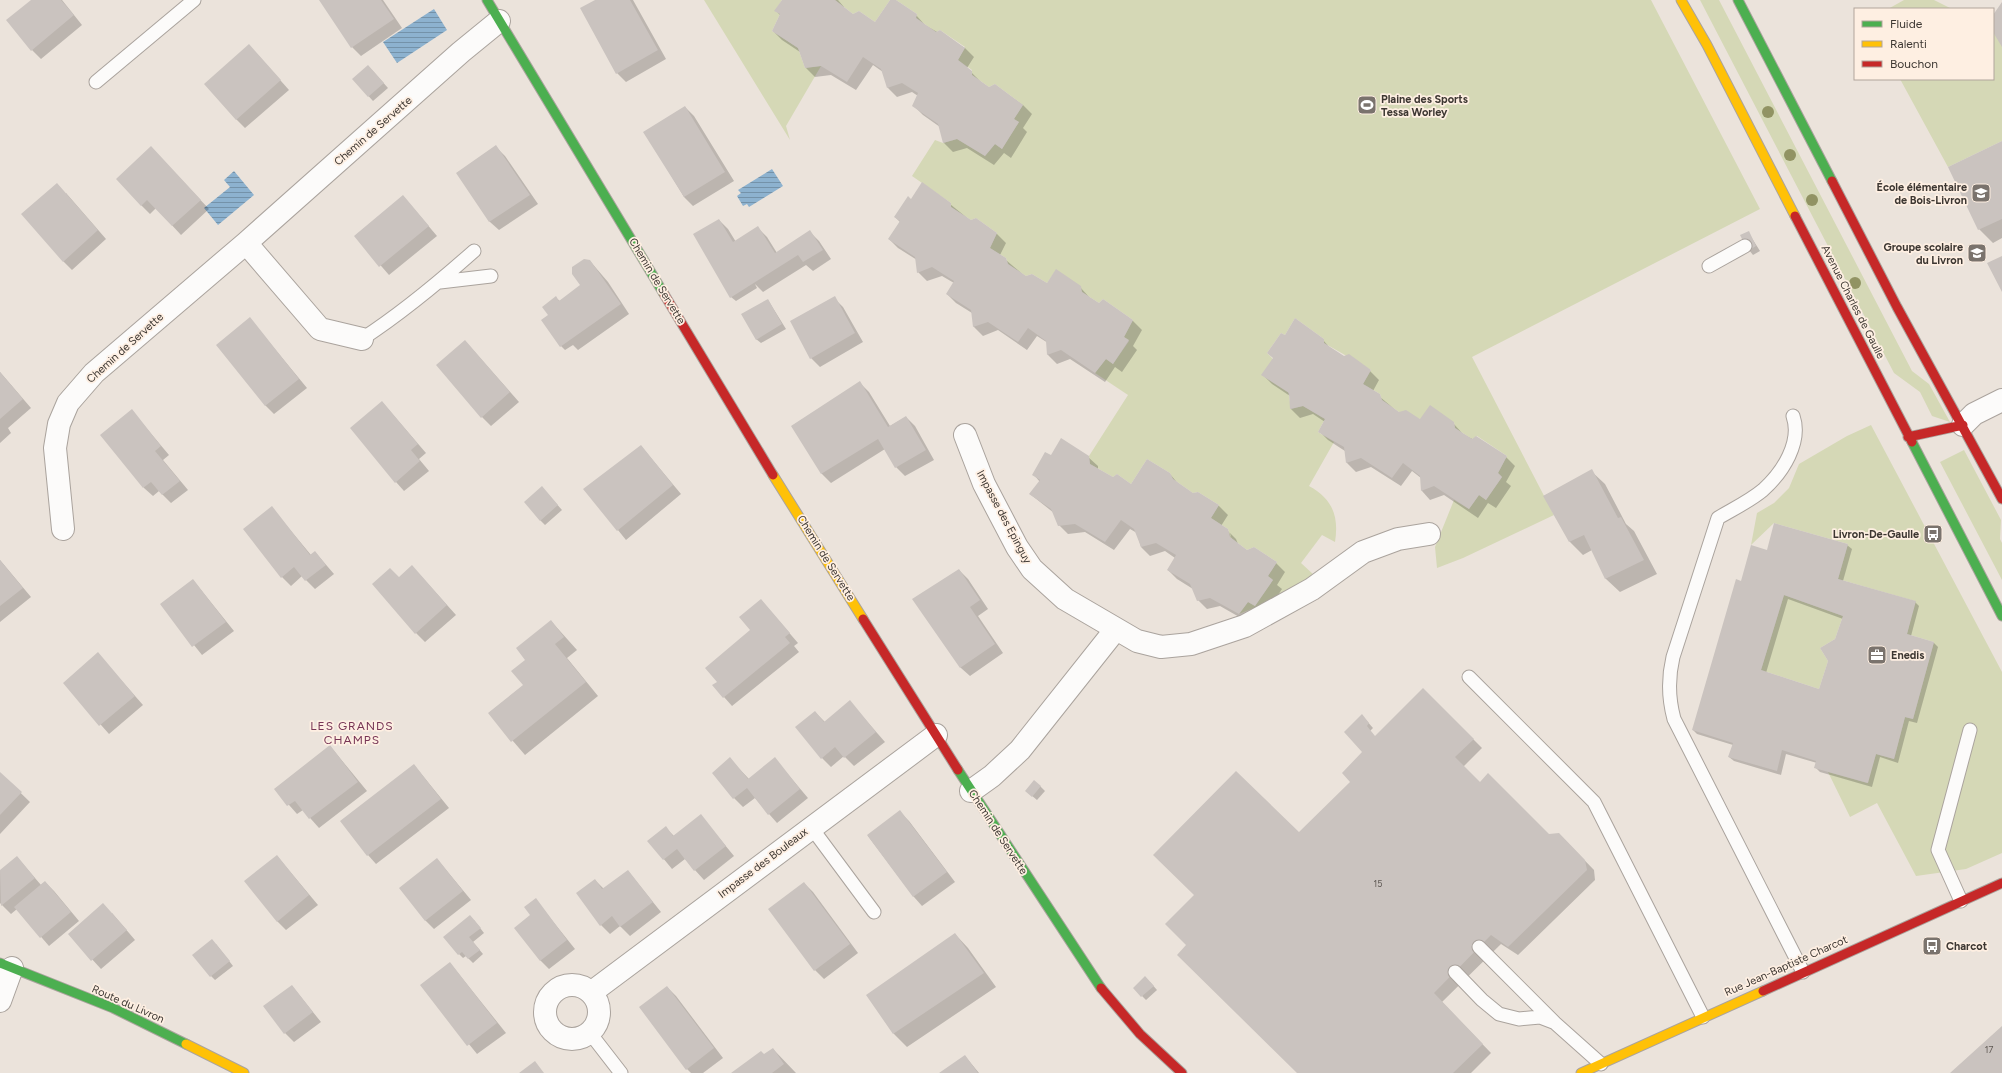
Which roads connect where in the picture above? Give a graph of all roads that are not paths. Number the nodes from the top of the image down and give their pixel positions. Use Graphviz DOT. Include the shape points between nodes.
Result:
graph roads {
  1 [pos="194,0"];
  2 [pos="487,0"];
  3 [pos="1681,0"];
  4 [pos="1738,0"];
  5 [pos="499,21"];
  6 [pos="96,82"];
  7 [pos="246,243"];
  8 [pos="1745,246"];
  9 [pos="474,251"];
  10 [pos="1709,266"];
  11 [pos="491,276"];
  12 [pos="440,282"];
  13 [pos="362,339"];
  14 [pos="2002,400"];
  15 [pos="1793,416"];
  16 [pos="1963,425"];
  17 [pos="965,435"];
  18 [pos="1908,436"];
  19 [pos="2002,500"];
  20 [pos="63,529"];
  21 [pos="1429,534"];
  22 [pos="2002,616"];
  23 [pos="1116,629"];
  24 [pos="1469,677"];
  25 [pos="1970,730"];
  26 [pos="936,735"];
  27 [pos="971,791"];
  28 [pos="811,827"];
  29 [pos="2002,883"];
  30 [pos="1961,901"];
  31 [pos="874,912"];
  32 [pos="1479,947"];
  33 [pos="6,965"];
  34 [pos="1455,972"];
  35 [pos="1803,972"];
  36 [pos="592,992"];
  37 [pos="0,1001"];
  38 [pos="1703,1017"];
  39 [pos="1555,1023"];
  40 [pos="590,1033"];
  41 [pos="1601,1064"];
  42 [pos="244,1073"];
  43 [pos="621,1073"];
  44 [pos="1182,1073"];
  45 [pos="1581,1073"];
  1 -- 6 [label="lane"];
  2 -- 5 [label="street, Chemin de Servette"];
  3 -- 18 [label="street, Avenue Charles de Gaulle" via="1707,45"];
  4 -- 16 [label="street" via="1897,307"];
  5 -- 7 [label="street, Chemin de Servette"];
  5 -- 26 [label="street, Chemin de Servette" via="782,489"];
  7 -- 13 [label="street" via="320,329"];
  7 -- 20 [label="street, Chemin de Servette" via="94,373 68,403 58,424 55,448"];
  8 -- 10 [label="lane"];
  9 -- 12 [label="lane"];
  11 -- 12 [label="lane"];
  12 -- 13 [label="lane" via="392,320"];
  14 -- 16 [label="street" via="1974,414"];
  15 -- 35 [label="lane" via="1796,425 1795,442 1777,474 1763,490 1718,518 1673,657 1669,690 1674,719"];
  16 -- 18 [label="street"];
  16 -- 19 [label="street"];
  17 -- 23 [label="street, Impasse des Epinguy" via="984,484 1017,547 1032,569 1065,599"];
  18 -- 22 [label="street, Avenue Charles de Gaulle"];
  21 -- 23 [label="street, Impasse des Epinguy" via="1398,539 1363,552 1279,609 1245,626 1191,644 1161,647 1137,640"];
  23 -- 27 [label="street" via="1020,750"];
  24 -- 38 [label="lane" via="1594,802"];
  25 -- 30 [label="lane" via="1938,850"];
  26 -- 27 [label="street, Chemin de Servette"];
  26 -- 28 [label="street, Impasse des Bouleaux"];
  27 -- 44 [label="street, Chemin de Servette" via="1102,990 1140,1034"];
  28 -- 31 [label="lane"];
  28 -- 36 [label="street, Impasse des Bouleaux"];
  29 -- 30 [label="street, Rue Jean-Baptiste Charcot"];
  30 -- 35 [label="street, Rue Jean-Baptiste Charcot"];
  32 -- 39 [label="lane"];
  33 -- 37 [label="street"];
  33 -- 42 [label="street, Route du Livron" via="113,1008"];
  34 -- 39 [label="lane" via="1499,1014 1519,1019 1540,1017"];
  35 -- 38 [label="street, Rue Jean-Baptiste Charcot"];
  36 -- 40 [label="street" via="598,1001 600,1013 597,1024"];
  36 -- 40 [label="street" via="572,984 561,987 552,993 546,1002 544,1013 548,1025 556,1034 567,1039 579,1039"];
  38 -- 41 [label="street, Rue Jean-Baptiste Charcot"];
  39 -- 41 [label="lane"];
  40 -- 43 [label="lane"];
  41 -- 45 [label="street, Rue Jean-Baptiste Charcot"];
}
